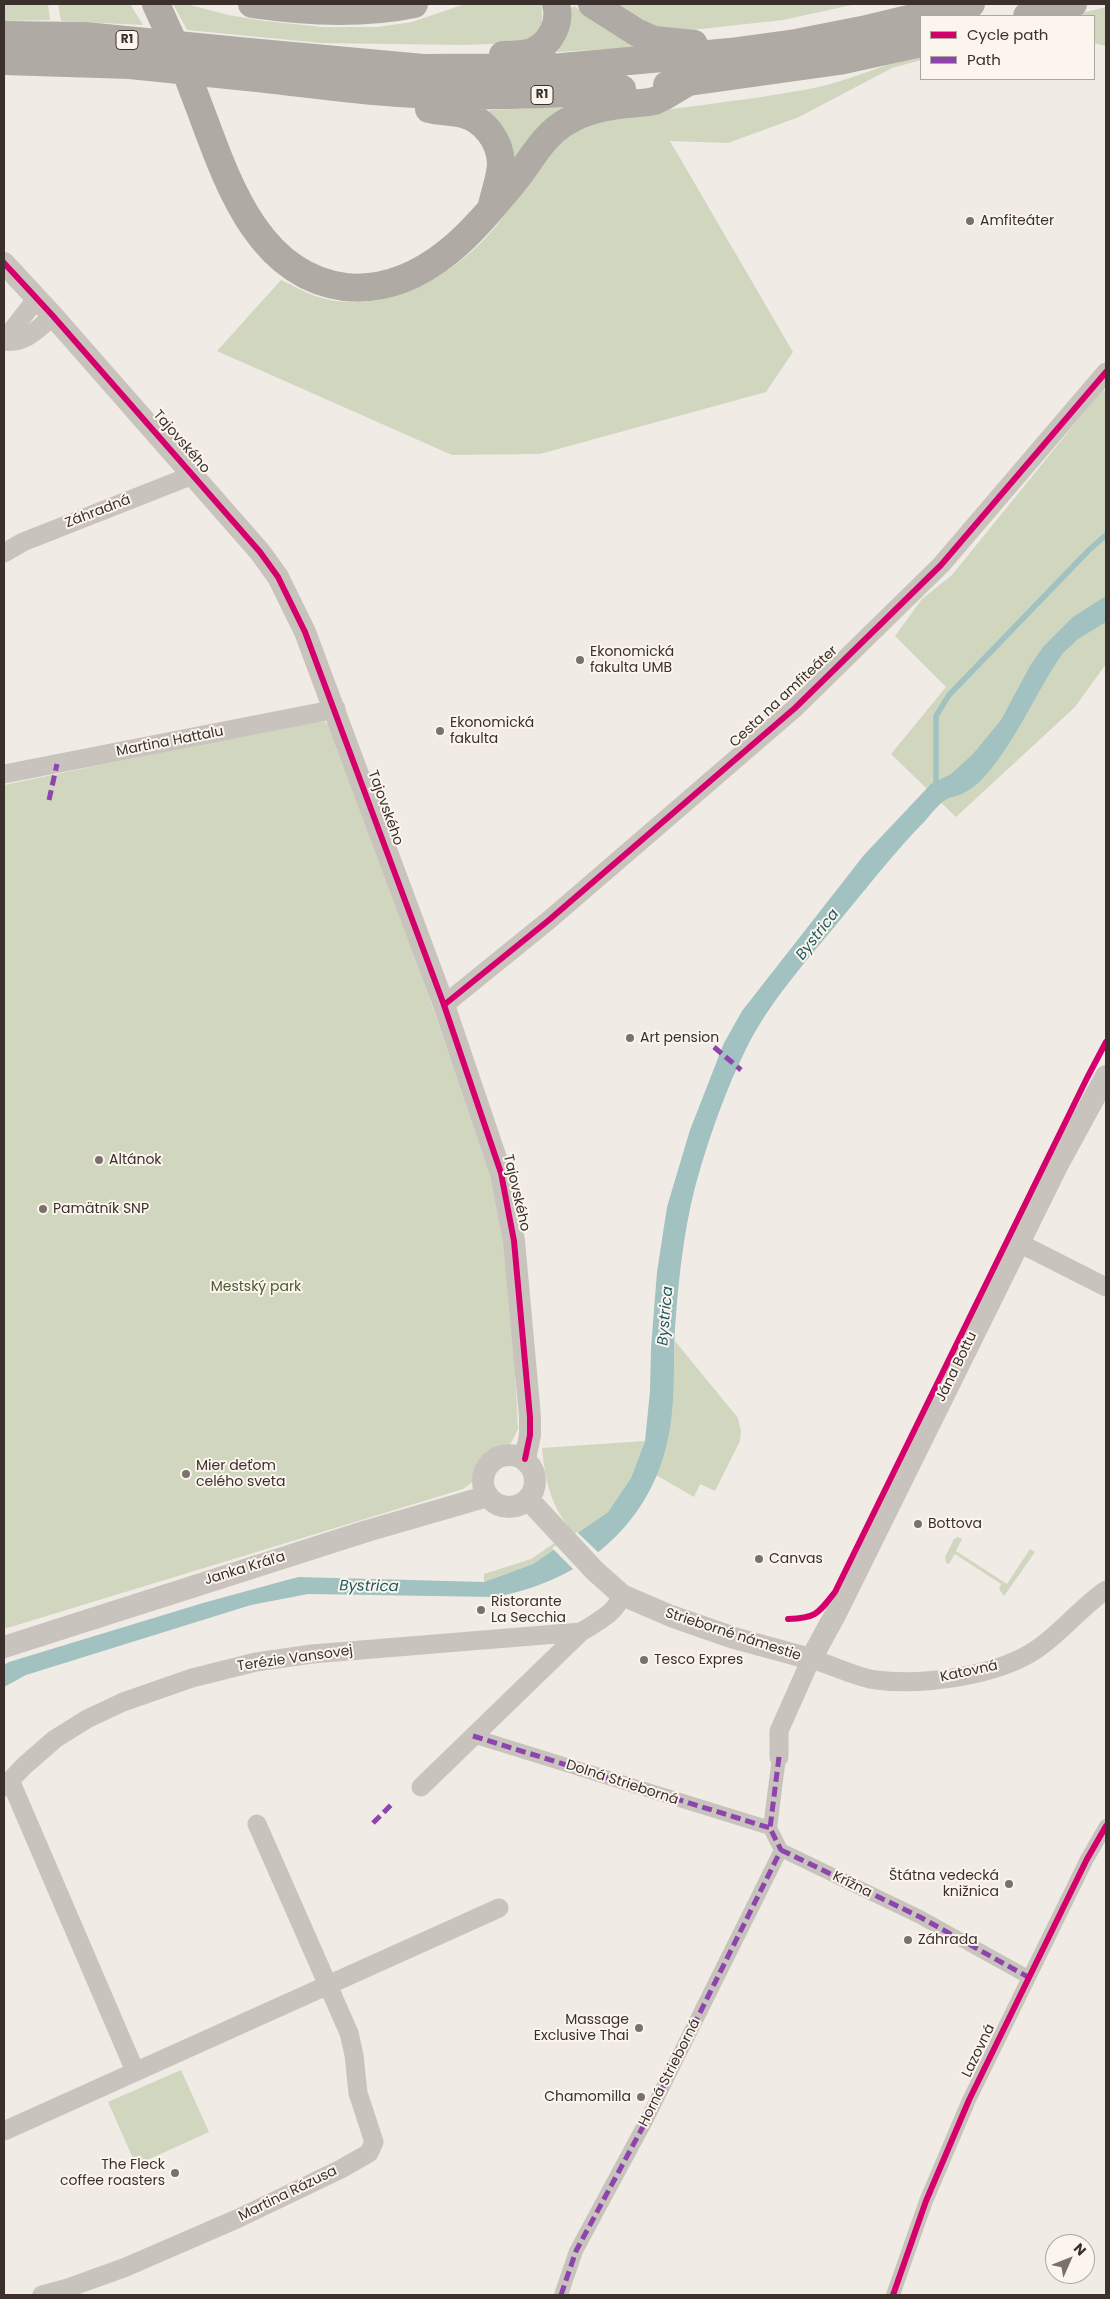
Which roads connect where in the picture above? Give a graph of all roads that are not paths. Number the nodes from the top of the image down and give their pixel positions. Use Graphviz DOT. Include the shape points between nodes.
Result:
graph roads {
  1 [pos="156,4"];
  2 [pos="252,4"];
  3 [pos="414,4"];
  4 [pos="556,4"];
  5 [pos="592,4"];
  6 [pos="971,4"];
  7 [pos="1073,4"];
  8 [pos="925,15"];
  9 [pos="1031,15"];
  10 [pos="920,16"];
  11 [pos="4,35"];
  12 [pos="920,43"];
  13 [pos="730,52"];
  14 [pos="4,61"];
  15 [pos="248,64"];
  16 [pos="468,68"];
  17 [pos="685,84"];
  18 [pos="399,93"];
  19 [pos="492,206"];
  20 [pos="4,263"];
  21 [pos="37,298"];
  22 [pos="53,316"];
  23 [pos="4,336"];
  24 [pos="4,341"];
  25 [pos="1106,372"];
  26 [pos="193,475"];
  27 [pos="5,552"];
  28 [pos="336,709"];
  29 [pos="4,774"];
  30 [pos="444,1005"];
  31 [pos="1106,1076"];
  32 [pos="1018,1243"];
  33 [pos="1106,1287"];
  34 [pos="525,1459"];
  35 [pos="488,1496"];
  36 [pos="528,1499"];
  37 [pos="1106,1590"];
  38 [pos="622,1595"];
  39 [pos="581,1632"];
  40 [pos="4,1647"];
  41 [pos="811,1659"];
  42 [pos="474,1736"];
  43 [pos="780,1757"];
  44 [pos="7,1784"];
  45 [pos="421,1787"];
  46 [pos="257,1824"];
  47 [pos="1106,1826"];
  48 [pos="770,1828"];
  49 [pos="781,1850"];
  50 [pos="499,1908"];
  51 [pos="1028,1977"];
  52 [pos="328,1986"];
  53 [pos="135,2071"];
  54 [pos="4,2131"];
  55 [pos="42,2295"];
  56 [pos="561,2295"];
  57 [pos="893,2295"];
  1 -- 19 [label="highway" via="236,196 255,229 293,268 332,285 387,286 433,263 462,240"];
  2 -- 3 [label="highway" via="319,11 389,9"];
  4 -- 16 [label="highway" via="555,28 548,40 534,51 488,56"];
  5 -- 13 [label="highway" via="654,40 685,42"];
  6 -- 8 [label="highway, R1"];
  7 -- 9 [label="highway"];
  10 -- 13 [label="highway, R1" via="796,43"];
  11 -- 15 [label="highway, R1, bridge" via="86,36"];
  12 -- 17 [label="highway, R1" via="838,61"];
  13 -- 16 [label="highway, R1" via="562,67"];
  14 -- 15 [label="highway, R1, bridge"];
  15 -- 16 [label="highway, R1"];
  15 -- 18 [label="highway, R1"];
  17 -- 18 [label="highway, R1" via="559,94"];
  17 -- 19 [label="highway" via="654,101 614,105 568,121 538,147"];
  18 -- 19 [label="highway" via="426,108 464,114 481,122 493,136 501,165"];
  20 -- 21 [label="street, Tajovského"];
  21 -- 22 [label="street, Tajovského"];
  21 -- 23 [label="street" via="10,334"];
  22 -- 24 [label="street" via="30,336 20,341"];
  22 -- 26 [label="street, Tajovského"];
  25 -- 30 [label="street, Cesta na amfiteáter" via="941,565 795,708 549,920"];
  26 -- 27 [label="street, Záhradná"];
  26 -- 28 [label="street, Tajovského" via="278,577 305,632"];
  28 -- 29 [label="street, Martina Hattalu"];
  28 -- 30 [label="street, Tajovského"];
  30 -- 34 [label="street, Tajovského" via="485,1122 508,1204 520,1287 530,1417"];
  31 -- 32 [label="street, Jána Bottu"];
  32 -- 33 [label="street"];
  32 -- 41 [label="street, Jána Bottu"];
  34 -- 35 [label="street" via="501,1455 488,1465 482,1481"];
  34 -- 36 [label="street" via="536,1478"];
  35 -- 36 [label="street" via="500,1506 508,1507"];
  35 -- 40 [label="street, Janka Kráľa" via="367,1531"];
  36 -- 38 [label="street, Strieborné námestie" via="590,1566"];
  37 -- 41 [label="street, Katovná" via="1026,1657 986,1670 908,1682 873,1680"];
  38 -- 39 [label="street, Terézie Vansovej" via="612,1612"];
  38 -- 41 [label="street, Strieborné námestie" via="734,1638"];
  39 -- 42 [label="street, Terézie Vansovej"];
  39 -- 44 [label="street, Terézie Vansovej" via="312,1654 256,1662 192,1678 123,1702 87,1719 55,1739"];
  41 -- 43 [label="street, Strieborné námestie" via="779,1731"];
  42 -- 45 [label="street, Terézie Vansovej"];
  42 -- 48 [label="street, Dolná Strieborná"];
  43 -- 48 [label="street, Strieborné námestie"];
  44 -- 53 [label="street, Terézie Vansovej"];
  46 -- 52 [label="street, Martina Rázusa"];
  47 -- 51 [label="street, Lazovná"];
  48 -- 49 [label="street"];
  49 -- 51 [label="street, Krížna" via="920,1917"];
  49 -- 56 [label="street, Horná Strieborná" via="646,2122 576,2251"];
  50 -- 52 [label="street"];
  51 -- 57 [label="street, Lazovná" via="969,2100 926,2202"];
  52 -- 53 [label="street"];
  52 -- 55 [label="street, Martina Rázusa" via="350,2037 358,2093 374,2142 369,2153 320,2180 181,2244"];
  53 -- 54 [label="street"];
}
